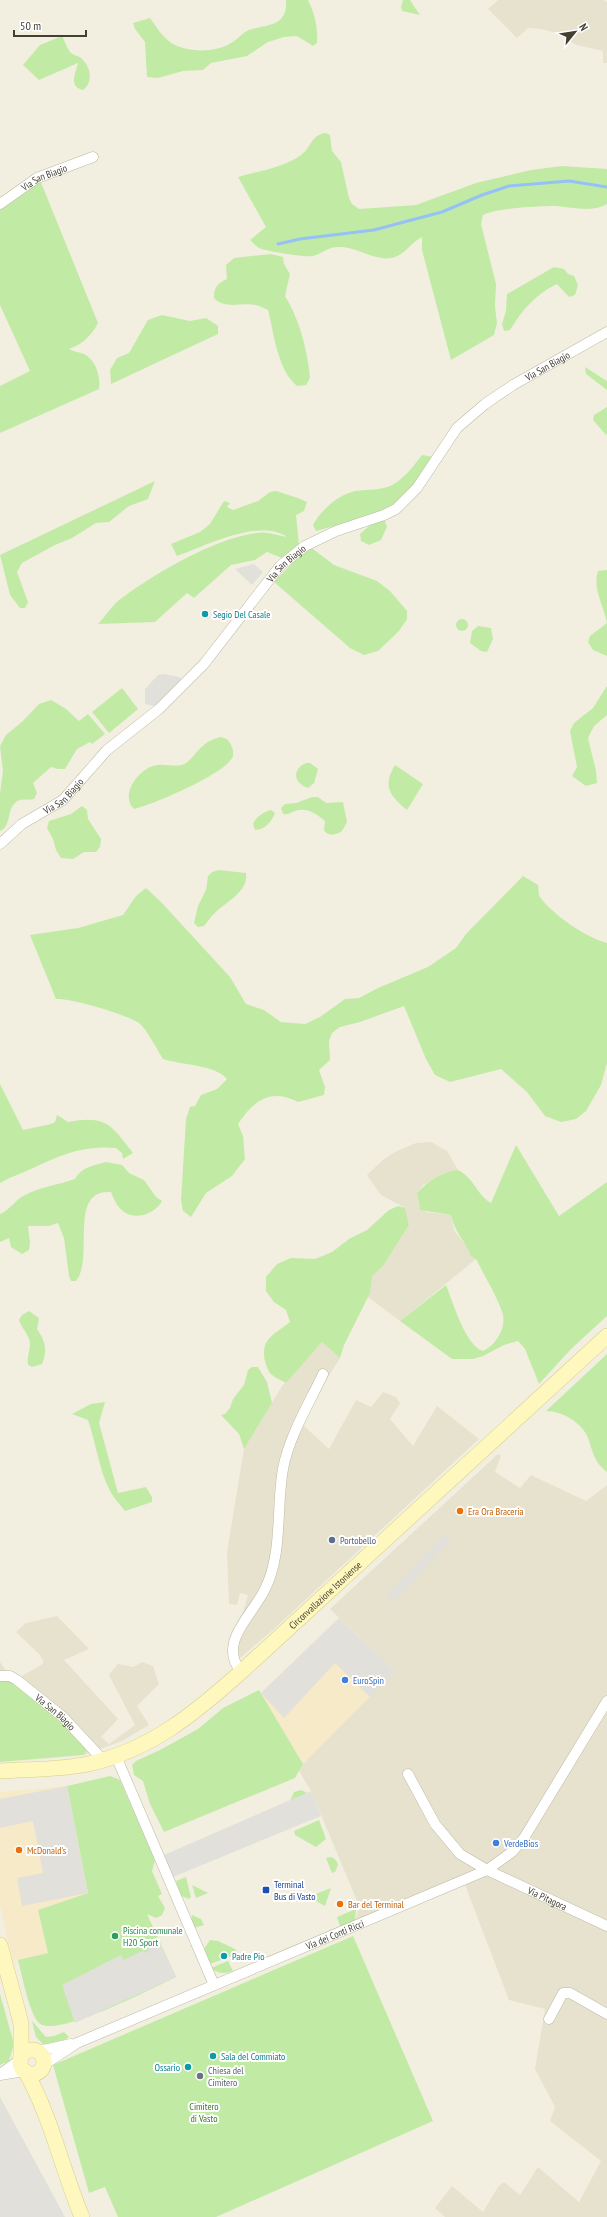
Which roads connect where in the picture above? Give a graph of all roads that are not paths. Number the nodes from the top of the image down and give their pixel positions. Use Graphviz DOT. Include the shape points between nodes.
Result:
graph roads {
  1 [pos="93,157"];
  2 [pos="0,204"];
  3 [pos="607,332"];
  4 [pos="0,844"];
  5 [pos="607,1336"];
  6 [pos="323,1374"];
  7 [pos="241,1672"];
  8 [pos="0,1676"];
  9 [pos="607,1701"];
  10 [pos="109,1758"];
  11 [pos="5,1772"];
  12 [pos="408,1774"];
  13 [pos="487,1870"];
  14 [pos="607,1926"];
  15 [pos="0,1945"];
  16 [pos="214,1985"];
  17 [pos="607,2014"];
  18 [pos="549,2019"];
  19 [pos="21,2023"];
  20 [pos="42,2058"];
  21 [pos="23,2065"];
  22 [pos="0,2075"];
  23 [pos="54,2140"];
  24 [pos="82,2217"];
  1 -- 2 [label="street, Via San Biagio" via="37,178"];
  3 -- 4 [label="street, Via San Biagio" via="513,385 485,404 457,428 417,488 396,509 305,546 280,566 204,664 159,709 107,750 63,800 22,824 8,834"];
  5 -- 7 [label="main road, Circonvallazione Istoniense"];
  6 -- 7 [label="street" via="295,1434 283,1469 272,1573 265,1590 243,1621 233,1649 232,1658"];
  7 -- 10 [label="main road, Circonvallazione Istoniense" via="181,1723 150,1741"];
  8 -- 10 [label="street, Via San Biagio" via="10,1676 17,1680"];
  9 -- 13 [label="street, Via dei Conti Ricci" via="524,1838 512,1852"];
  10 -- 11 [label="main road, Circonvallazione Istoniense" via="86,1764"];
  10 -- 16 [label="street, Via San Biagio"];
  12 -- 13 [label="street, Via Pitagora" via="429,1815 453,1848 466,1859"];
  13 -- 14 [label="street, Via Pitagora"];
  13 -- 16 [label="street, Via dei Conti Ricci"];
  15 -- 19 [label="main road"];
  16 -- 20 [label="street, Via dei Conti Ricci"];
  17 -- 18 [label="street" via="570,1993 563,1992"];
  19 -- 20 [label="main road"];
  19 -- 21 [label="main road"];
  20 -- 21 [label="main road" via="28,2050"];
  20 -- 21 [label="main road" via="36,2074"];
  20 -- 23 [label="main road" via="44,2087"];
  21 -- 22 [label="street"];
  21 -- 23 [label="main road" via="38,2096"];
  23 -- 24 [label="main road" via="66,2179"];
}
